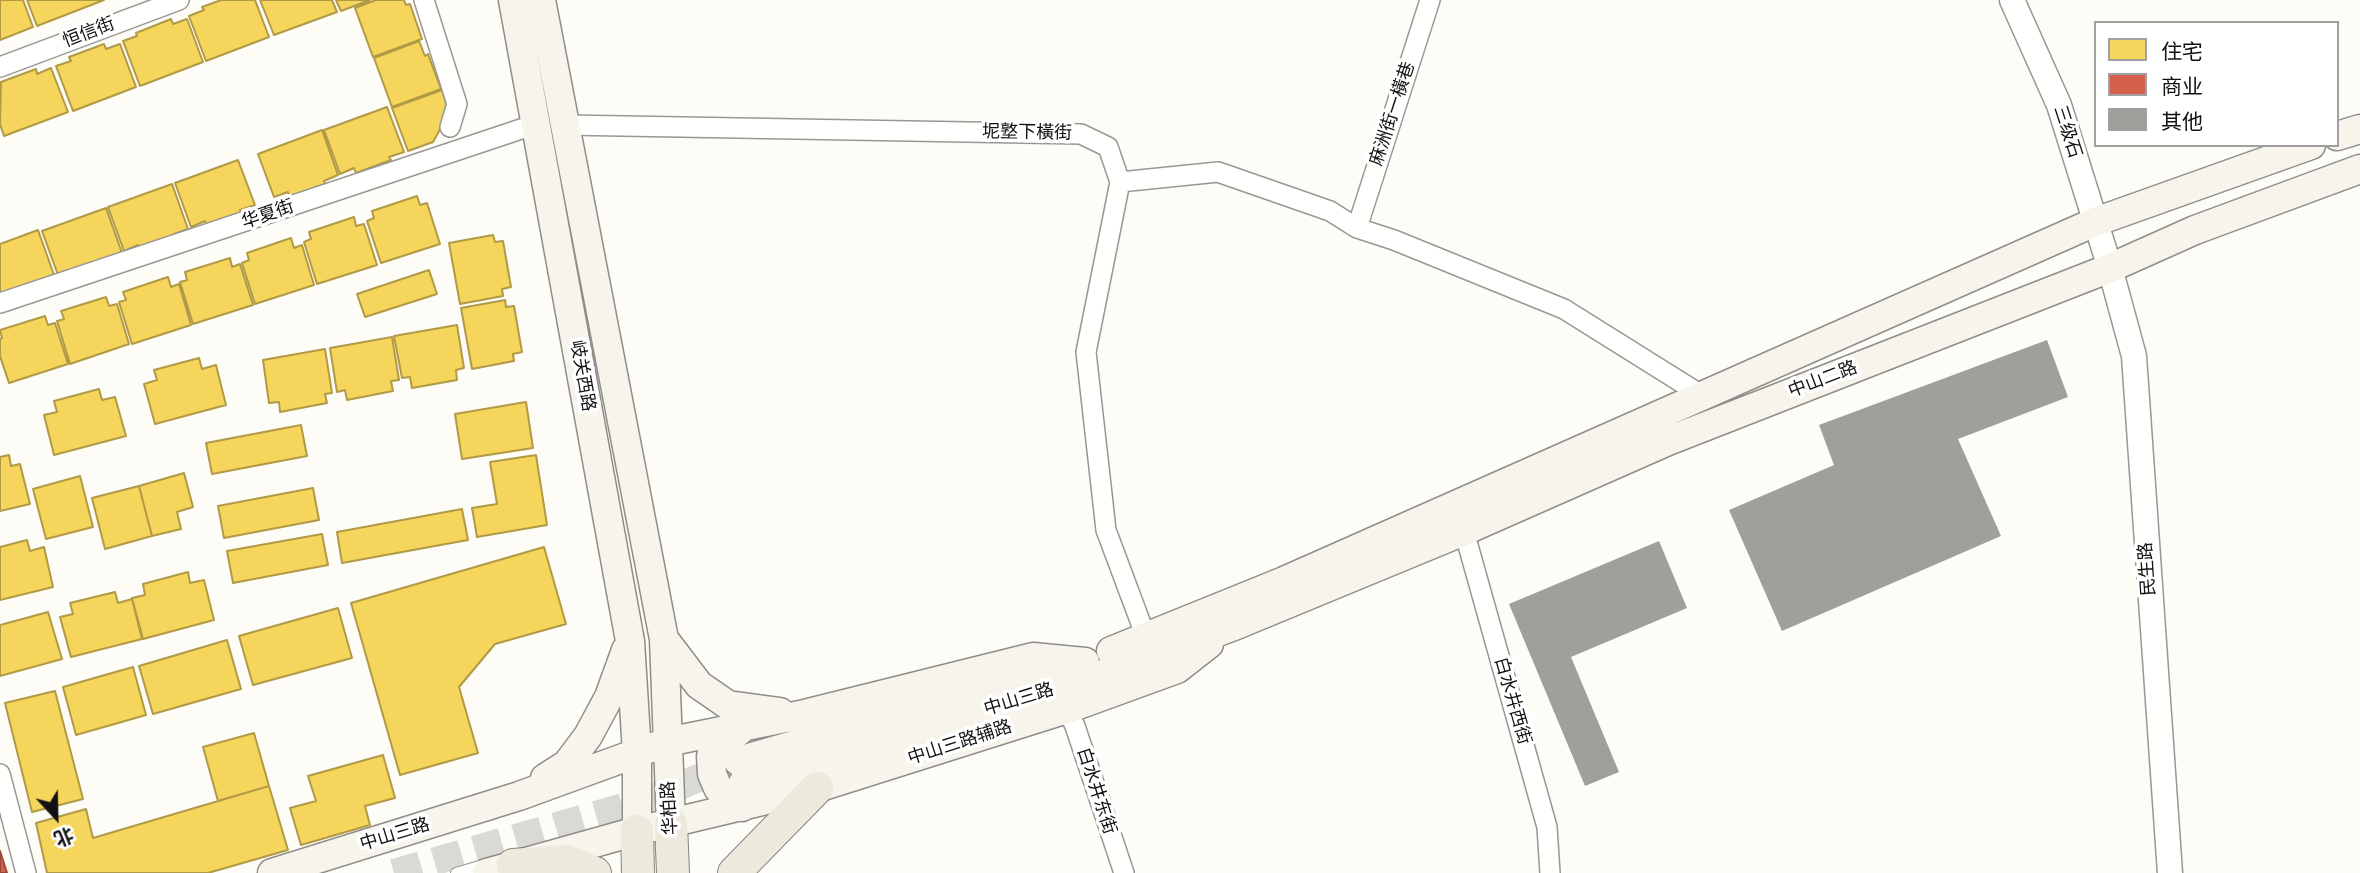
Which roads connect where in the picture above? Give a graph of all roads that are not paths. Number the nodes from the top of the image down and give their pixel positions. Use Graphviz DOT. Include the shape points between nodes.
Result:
graph roads {
  1 [pos="180,0"];
  2 [pos="424,0"];
  3 [pos="513,0"];
  4 [pos="541,0"];
  5 [pos="1430,0"];
  6 [pos="2012,0"];
  7 [pos="132,8"];
  8 [pos="0,67"];
  9 [pos="536,124"];
  10 [pos="566,125"];
  11 [pos="450,127"];
  12 [pos="2360,129"];
  13 [pos="2339,135"];
  14 [pos="2305,147"];
  15 [pos="2360,169"];
  16 [pos="1120,182"];
  17 [pos="2095,222"];
  18 [pos="1357,229"];
  19 [pos="2110,268"];
  20 [pos="0,303"];
  21 [pos="1703,396"];
  22 [pos="1464,531"];
  23 [pos="1287,592"];
  24 [pos="1234,626"];
  25 [pos="1146,637"];
  26 [pos="664,639"];
  27 [pos="629,641"];
  28 [pos="1085,662"];
  29 [pos="1067,709"];
  30 [pos="800,715"];
  31 [pos="744,727"];
  32 [pos="667,742"];
  33 [pos="637,753"];
  34 [pos="580,772"];
  35 [pos="0,774"];
  36 [pos="741,783"];
  37 [pos="817,788"];
  38 [pos="519,796"];
  39 [pos="671,824"];
  40 [pos="637,831"];
  41 [pos="598,842"];
  42 [pos="500,869"];
  43 [pos="26,873"];
  44 [pos="272,873"];
  45 [pos="306,873"];
  46 [pos="456,873"];
  47 [pos="595,873"];
  48 [pos="638,873"];
  49 [pos="673,873"];
  50 [pos="734,873"];
  51 [pos="1124,873"];
  52 [pos="1550,873"];
  53 [pos="2170,873"];
  1 -- 7 [label="street, 恒信街"];
  2 -- 11 [label="street" via="457,104"];
  3 -- 9 [label="main road, 岐关西路"];
  4 -- 10 [label="main road, 岐关西路"];
  5 -- 18 [label="street, 麻洲街一橫巷"];
  6 -- 17 [label="street, 三级石" via="2059,105"];
  7 -- 8 [label="street, 恒信街"];
  9 -- 20 [label="street, 华夏街"];
  9 -- 27 [label="main road, 岐关西路"];
  10 -- 16 [label="street, 坭墪下橫街" via="1082,134 1108,147"];
  10 -- 26 [label="main road, 岐关西路"];
  12 -- 13 [label="main road"];
  14 -- 17 [label="main road, 中山二路"];
  15 -- 19 [label="main road, 中山二路" via="2195,230"];
  16 -- 18 [label="street" via="1218,172 1330,211"];
  16 -- 25 [label="street" via="1086,352 1106,530"];
  17 -- 19 [label="street, 三级石"];
  17 -- 21 [label="main road, 中山二路"];
  18 -- 21 [label="street" via="1564,309"];
  19 -- 22 [label="main road, 中山二路" via="1668,441"];
  19 -- 53 [label="street, 民生路" via="2134,356"];
  21 -- 23 [label="main road, 中山二路"];
  22 -- 23 [label="main road, 中山二路"];
  22 -- 52 [label="street, 白水井西街" via="1547,827"];
  23 -- 24 [label="main road, 中山三路"];
  23 -- 25 [label="main road, 中山三路"];
  24 -- 29 [label="main road, 中山三路辅路" via="1177,669"];
  24 -- 36 [label="main road, 中山三路" via="1090,679"];
  25 -- 28 [label="main road, 中山三路"];
  26 -- 30 [label="main road" via="699,685 728,705"];
  26 -- 32 [label="main road, 岐关西路"];
  27 -- 33 [label="main road, 岐关西路"];
  27 -- 38 [label="main road" via="609,697 588,736 567,764"];
  28 -- 30 [label="main road" via="1033,657"];
  28 -- 36 [label="main road, 中山三路"];
  29 -- 37 [label="main road, 中山三路辅路"];
  29 -- 51 [label="street, 白水井东街"];
  30 -- 31 [label="main road"];
  31 -- 32 [label="main road"];
  31 -- 36 [label="main road" via="722,742 711,757 718,788 730,801"];
  32 -- 33 [label="main road"];
  32 -- 39 [label="main road, 华柏路"];
  33 -- 34 [label="main road"];
  33 -- 40 [label="main road, 华柏路"];
  34 -- 38 [label="main road"];
  34 -- 45 [label="lane" via="512,807"];
  35 -- 43 [label="street"];
  36 -- 37 [label="main road, 中山三路辅路"];
  36 -- 39 [label="main road, 中山三路辅路"];
  37 -- 50 [label="main road"];
  38 -- 44 [label="main road, 中山三路"];
  39 -- 40 [label="main road, 中山三路辅路"];
  39 -- 49 [label="main road, 华柏路"];
  40 -- 41 [label="main road, 中山三路辅路"];
  40 -- 48 [label="main road, 华柏路"];
  41 -- 42 [label="main road, 中山三路辅路"];
  41 -- 46 [label="lane" via="560,843"];
  42 -- 47 [label="main road" via="567,861"];
}
